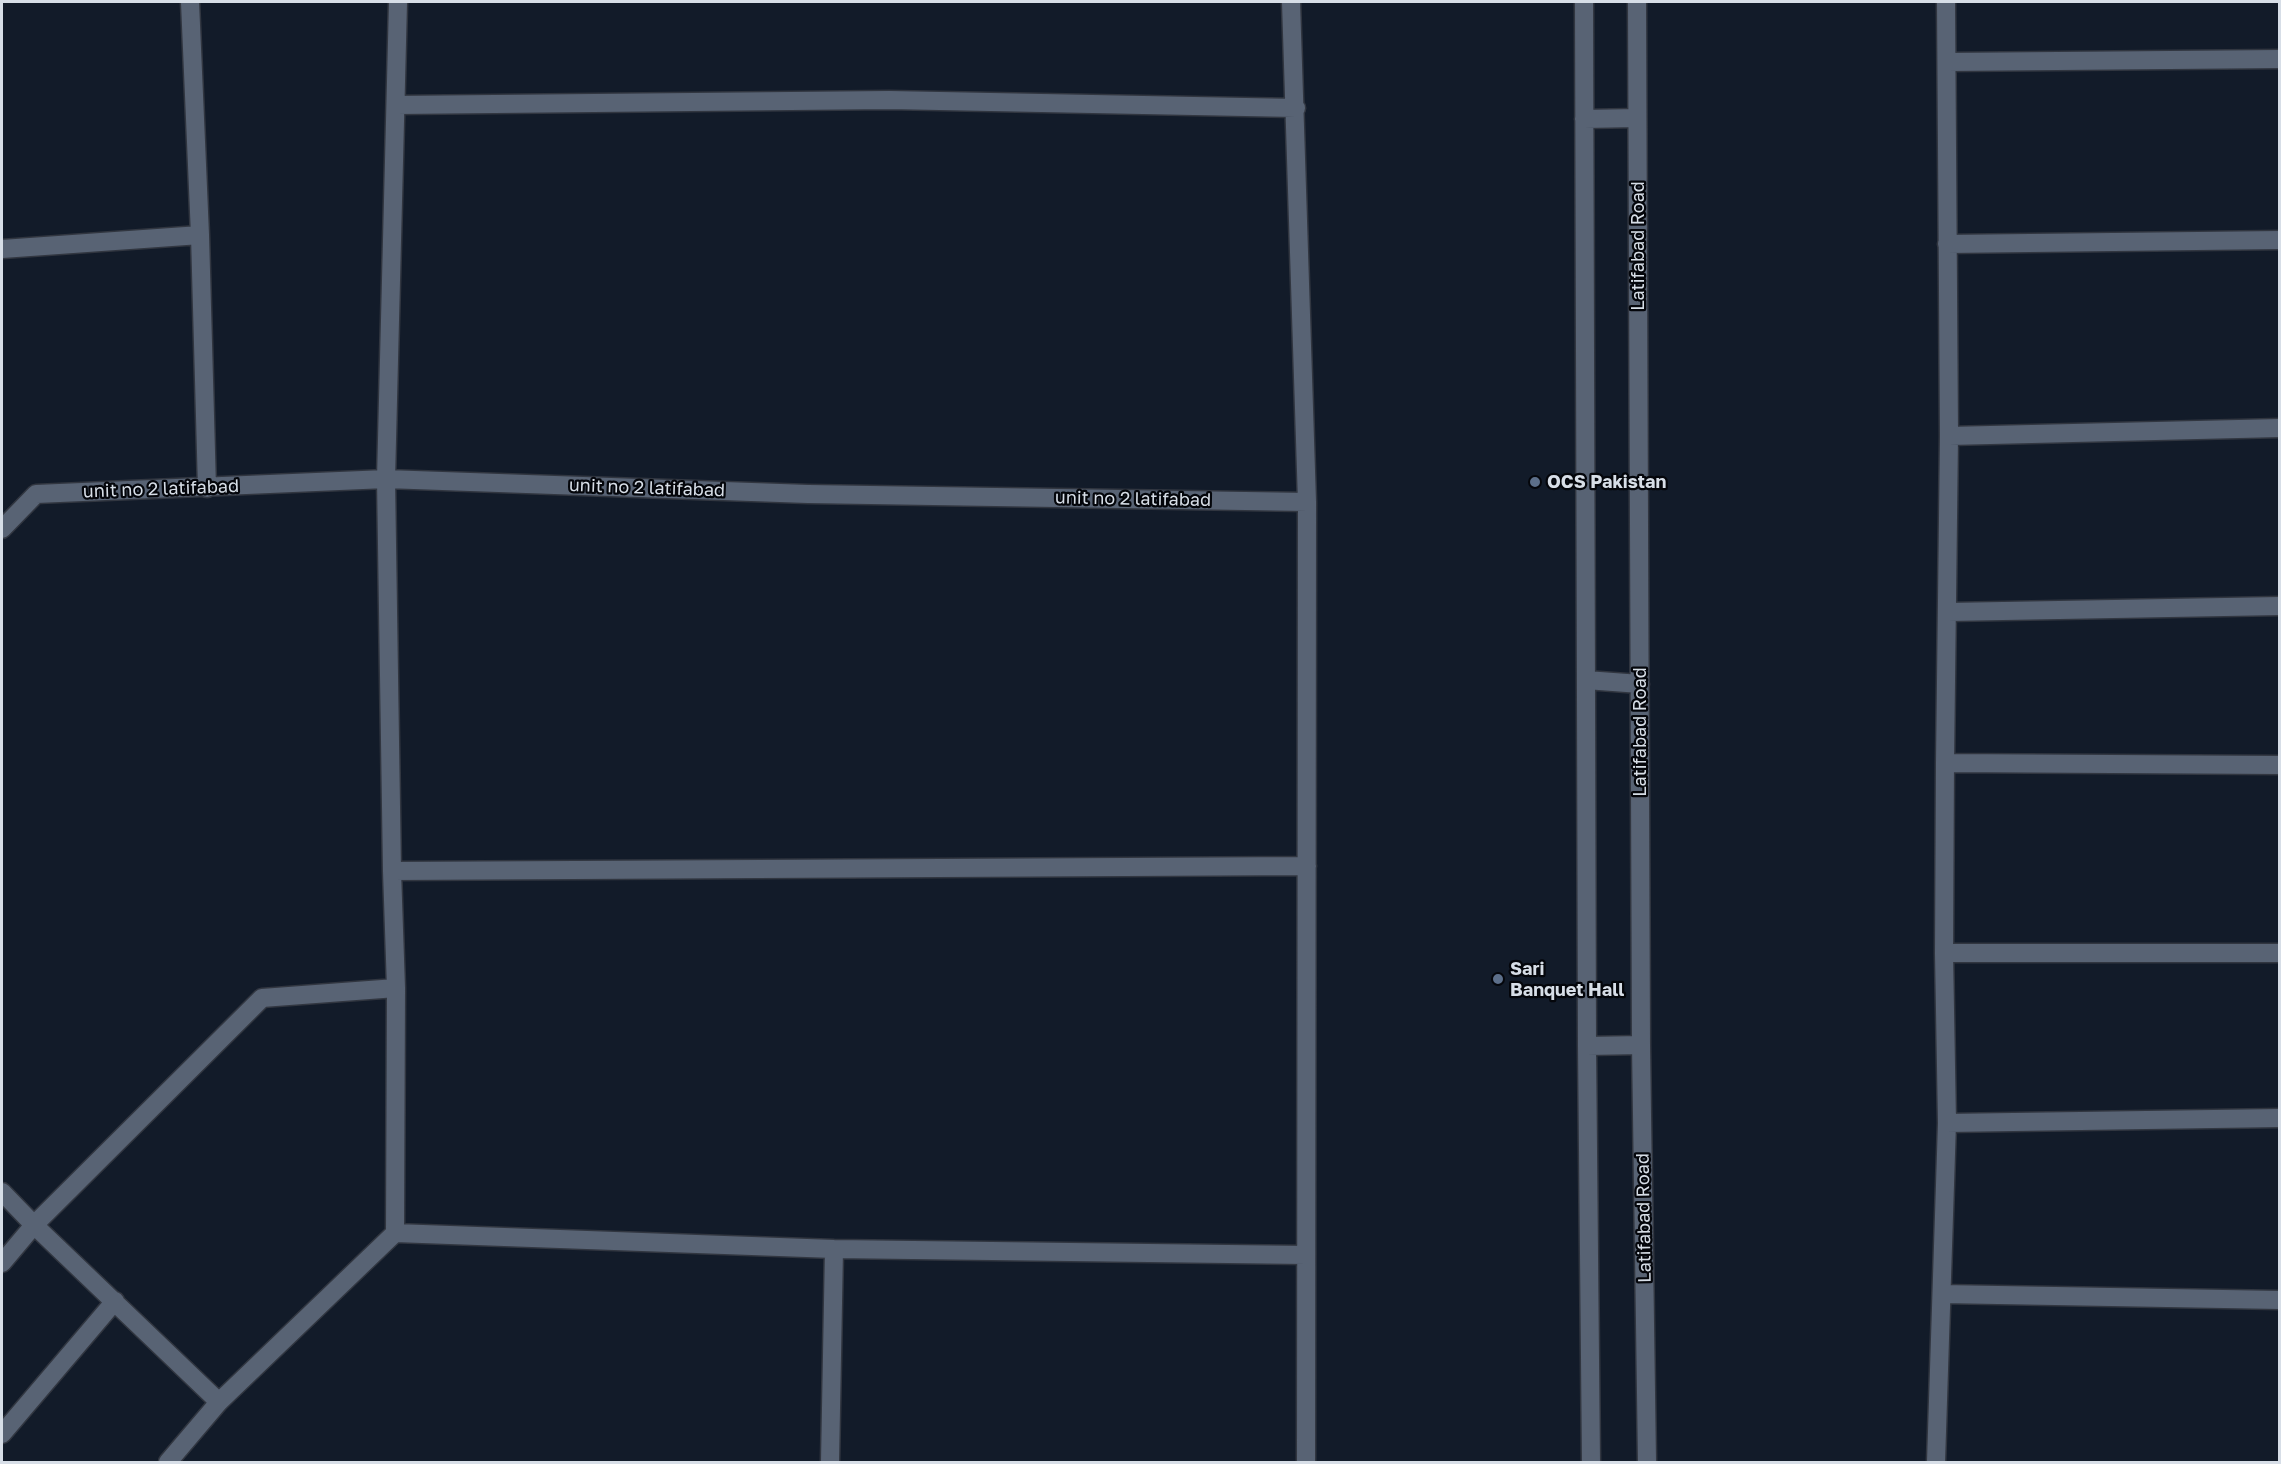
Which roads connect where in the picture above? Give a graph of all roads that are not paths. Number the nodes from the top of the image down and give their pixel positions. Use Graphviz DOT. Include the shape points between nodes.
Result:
graph roads {
  1 [pos="190,2"];
  2 [pos="398,2"];
  3 [pos="1291,2"];
  4 [pos="1584,2"];
  5 [pos="1637,2"];
  6 [pos="1946,2"];
  7 [pos="2280,59"];
  8 [pos="1947,62"];
  9 [pos="396,105"];
  10 [pos="1296,108"];
  11 [pos="1584,118"];
  12 [pos="1637,118"];
  13 [pos="200,235"];
  14 [pos="2280,240"];
  15 [pos="1947,244"];
  16 [pos="2,249"];
  17 [pos="2280,428"];
  18 [pos="1949,436"];
  19 [pos="386,479"];
  20 [pos="207,488"];
  21 [pos="1307,502"];
  22 [pos="2,529"];
  23 [pos="2280,606"];
  24 [pos="1948,612"];
  25 [pos="1586,680"];
  26 [pos="1640,684"];
  27 [pos="1945,763"];
  28 [pos="2280,765"];
  29 [pos="1307,866"];
  30 [pos="392,871"];
  31 [pos="1944,953"];
  32 [pos="2280,953"];
  33 [pos="396,988"];
  34 [pos="1641,1045"];
  35 [pos="1587,1046"];
  36 [pos="2280,1118"];
  37 [pos="1947,1123"];
  38 [pos="2,1192"];
  39 [pos="33,1225"];
  40 [pos="395,1233"];
  41 [pos="834,1249"];
  42 [pos="1306,1255"];
  43 [pos="2,1263"];
  44 [pos="1942,1294"];
  45 [pos="2280,1300"];
  46 [pos="115,1301"];
  47 [pos="219,1402"];
  48 [pos="2,1434"];
  49 [pos="168,1462"];
  50 [pos="830,1462"];
  51 [pos="1306,1462"];
  52 [pos="1591,1462"];
  53 [pos="1647,1462"];
  54 [pos="1936,1462"];
  1 -- 13 [label="street"];
  2 -- 9 [label="street"];
  3 -- 10 [label="street"];
  4 -- 11 [label="street"];
  5 -- 12 [label="street, Latifabad Road"];
  6 -- 8 [label="street"];
  7 -- 8 [label="street"];
  8 -- 15 [label="street"];
  9 -- 10 [label="street" via="889,100"];
  9 -- 19 [label="street"];
  10 -- 21 [label="street"];
  11 -- 12 [label="street"];
  11 -- 25 [label="street"];
  12 -- 26 [label="street, Latifabad Road"];
  13 -- 16 [label="street"];
  13 -- 20 [label="street"];
  14 -- 15 [label="street"];
  15 -- 18 [label="street"];
  17 -- 18 [label="street"];
  18 -- 24 [label="street"];
  19 -- 20 [label="street, unit no 2 latifabad"];
  19 -- 21 [label="street, unit no 2 latifabad" via="820,494"];
  19 -- 30 [label="street"];
  20 -- 22 [label="street, unit no 2 latifabad" via="36,494"];
  21 -- 29 [label="street"];
  23 -- 24 [label="street"];
  24 -- 27 [label="street"];
  25 -- 26 [label="street"];
  25 -- 35 [label="street"];
  26 -- 34 [label="street, Latifabad Road"];
  27 -- 28 [label="street"];
  27 -- 31 [label="street"];
  29 -- 30 [label="street"];
  29 -- 42 [label="street"];
  30 -- 33 [label="street"];
  31 -- 32 [label="street"];
  31 -- 37 [label="street"];
  33 -- 39 [label="street" via="262,998"];
  33 -- 40 [label="street"];
  34 -- 35 [label="street"];
  34 -- 53 [label="street, Latifabad Road"];
  35 -- 52 [label="street"];
  36 -- 37 [label="street"];
  37 -- 44 [label="street"];
  38 -- 39 [label="street"];
  39 -- 43 [label="street"];
  39 -- 46 [label="street"];
  40 -- 41 [label="street"];
  40 -- 47 [label="street"];
  41 -- 42 [label="street"];
  41 -- 50 [label="street"];
  42 -- 51 [label="street"];
  44 -- 45 [label="street"];
  44 -- 54 [label="street"];
  46 -- 47 [label="street"];
  46 -- 48 [label="street"];
  47 -- 49 [label="street"];
}
